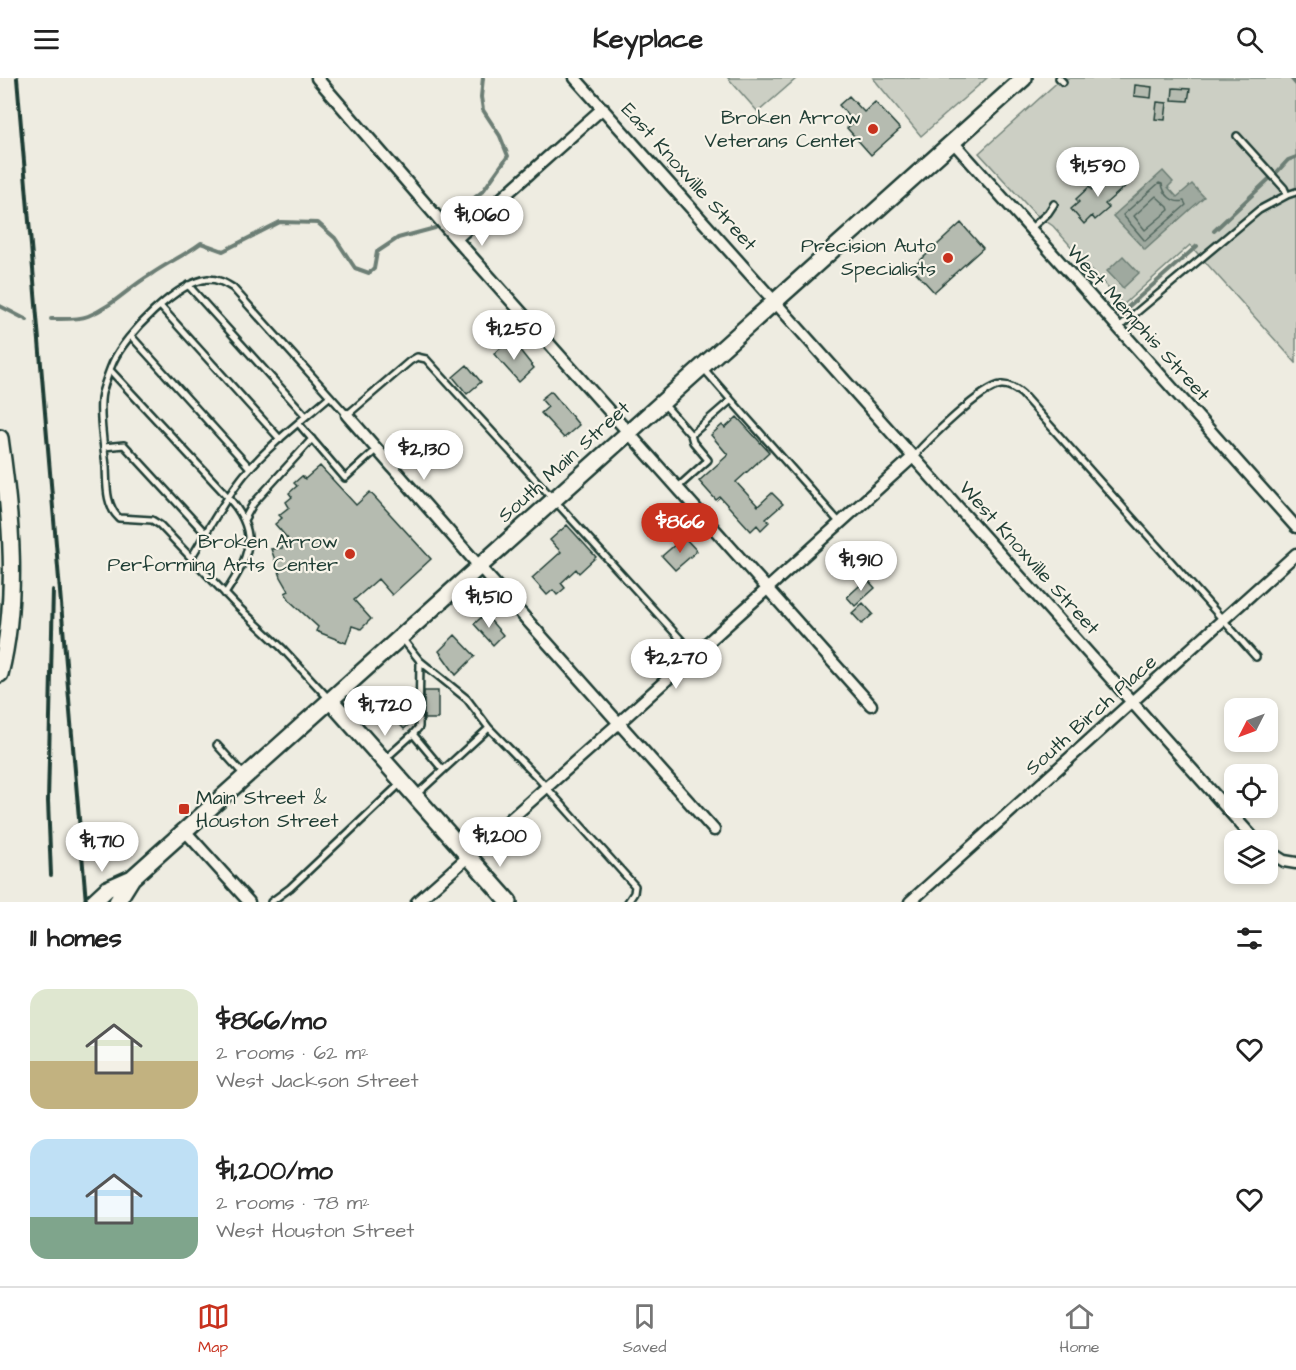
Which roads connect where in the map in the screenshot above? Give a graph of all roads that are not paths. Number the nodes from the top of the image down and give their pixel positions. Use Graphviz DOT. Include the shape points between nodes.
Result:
graph roads {
  1 [pos="317,78"];
  2 [pos="575,78"];
  3 [pos="1024,78"];
  4 [pos="603,108"];
  5 [pos="1237,136"];
  6 [pos="953,142"];
  7 [pos="1296,192"];
  8 [pos="1287,195"];
  9 [pos="1054,204"];
  10 [pos="1030,229"];
  11 [pos="456,238"];
  12 [pos="188,285"];
  13 [pos="776,300"];
  14 [pos="161,307"];
  15 [pos="1118,328"];
  16 [pos="131,336"];
  17 [pos="701,366"];
  18 [pos="110,370"];
  19 [pos="330,396"];
  20 [pos="731,400"];
  21 [pos="662,402"];
  22 [pos="348,414"];
  23 [pos="306,416"];
  24 [pos="298,423"];
  25 [pos="628,432"];
  26 [pos="690,435"];
  27 [pos="0,439"];
  28 [pos="280,439"];
  29 [pos="312,439"];
  30 [pos="104,447"];
  31 [pos="377,449"];
  32 [pos="914,456"];
  33 [pos="250,468"];
  34 [pos="677,488"];
  35 [pos="228,497"];
  36 [pos="554,499"];
  37 [pos="244,520"];
  38 [pos="840,523"];
  39 [pos="1296,527"];
  40 [pos="206,534"];
  41 [pos="1296,554"];
  42 [pos="191,558"];
  43 [pos="478,566"];
  44 [pos="767,588"];
  45 [pos="225,594"];
  46 [pos="1224,619"];
  47 [pos="400,636"];
  48 [pos="694,654"];
  49 [pos="1256,657"];
  50 [pos="420,661"];
  51 [pos="0,675"];
  52 [pos="330,700"];
  53 [pos="1133,701"];
  54 [pos="871,705"];
  55 [pos="620,722"];
  56 [pos="489,728"];
  57 [pos="413,734"];
  58 [pos="217,745"];
  59 [pos="384,761"];
  60 [pos="443,770"];
  61 [pos="246,777"];
  62 [pos="402,782"];
  63 [pos="547,788"];
  64 [pos="414,796"];
  65 [pos="714,830"];
  66 [pos="1246,830"];
  67 [pos="185,831"];
  68 [pos="468,857"];
  69 [pos="1278,857"];
  70 [pos="1296,863"];
  71 [pos="132,878"];
  72 [pos="93,902"];
  73 [pos="117,902"];
  74 [pos="249,902"];
  75 [pos="271,902"];
  76 [pos="417,902"];
  77 [pos="509,902"];
  78 [pos="628,902"];
  79 [pos="910,902"];
  1 -- 11 [label="street"];
  2 -- 4 [label="street, East Knoxville Street"];
  3 -- 6 [label="street, South Main Street"];
  4 -- 11 [label="street"];
  4 -- 13 [label="street, East Knoxville Street"];
  5 -- 8 [label="lane"];
  6 -- 10 [label="street, West Memphis Street"];
  6 -- 13 [label="street, South Main Street"];
  7 -- 8 [label="lane"];
  8 -- 15 [label="lane" via="1259,210"];
  9 -- 10 [label="lane"];
  10 -- 15 [label="street, West Memphis Street"];
  11 -- 25 [label="street"];
  12 -- 14 [label="lane"];
  12 -- 19 [label="lane" via="208,279 233,288"];
  12 -- 23 [label="lane"];
  13 -- 17 [label="street, South Main Street"];
  13 -- 32 [label="street, West Knoxville Street"];
  14 -- 16 [label="lane"];
  14 -- 28 [label="lane"];
  15 -- 39 [label="street, West Memphis Street"];
  16 -- 18 [label="lane"];
  16 -- 33 [label="lane"];
  17 -- 20 [label="lane"];
  17 -- 21 [label="street, South Main Street"];
  18 -- 30 [label="lane" via="102,395"];
  18 -- 35 [label="lane"];
  19 -- 22 [label="lane"];
  19 -- 23 [label="lane"];
  20 -- 26 [label="lane"];
  20 -- 38 [label="lane"];
  21 -- 25 [label="street, South Main Street"];
  21 -- 26 [label="lane"];
  22 -- 31 [label="street"];
  22 -- 36 [label="lane" via="410,361 426,358"];
  23 -- 24 [label="lane"];
  24 -- 28 [label="lane"];
  24 -- 29 [label="lane"];
  25 -- 34 [label="street"];
  25 -- 36 [label="street, South Main Street"];
  26 -- 34 [label="lane" via="708,460"];
  27 -- 51 [label="street" via="11,583 8,635"];
  28 -- 33 [label="lane"];
  29 -- 31 [label="lane" via="345,478"];
  29 -- 37 [label="lane" via="253,504"];
  30 -- 40 [label="lane" via="124,445"];
  30 -- 42 [label="lane" via="112,511 119,518 152,520"];
  31 -- 43 [label="street"];
  32 -- 38 [label="street"];
  32 -- 46 [label="lane" via="981,394 1000,385 1017,390"];
  32 -- 53 [label="street, West Knoxville Street"];
  33 -- 35 [label="lane"];
  34 -- 44 [label="street"];
  35 -- 37 [label="lane"];
  35 -- 40 [label="lane"];
  36 -- 43 [label="street, South Main Street"];
  36 -- 48 [label="lane"];
  37 -- 45 [label="lane" via="249,535 247,556"];
  38 -- 44 [label="street"];
  40 -- 42 [label="lane"];
  41 -- 46 [label="street, South Birch Place"];
  42 -- 45 [label="lane"];
  43 -- 47 [label="street, South Main Street"];
  43 -- 55 [label="street"];
  44 -- 48 [label="street"];
  44 -- 54 [label="street"];
  45 -- 52 [label="lane"];
  46 -- 49 [label="lane"];
  46 -- 53 [label="street, South Birch Place"];
  47 -- 50 [label="lane"];
  47 -- 52 [label="street, South Main Street"];
  48 -- 55 [label="street"];
  50 -- 56 [label="lane" via="467,699"];
  50 -- 57 [label="lane" via="419,727"];
  52 -- 59 [label="street"];
  52 -- 61 [label="street, South Main Street"];
  53 -- 66 [label="street, West Knoxville Street"];
  53 -- 79 [label="street, South Birch Place"];
  55 -- 63 [label="street"];
  55 -- 65 [label="street"];
  56 -- 60 [label="lane"];
  56 -- 63 [label="lane"];
  57 -- 59 [label="lane"];
  57 -- 60 [label="lane"];
  58 -- 61 [label="lane"];
  59 -- 62 [label="street"];
  60 -- 64 [label="lane"];
  61 -- 67 [label="street, South Main Street"];
  62 -- 64 [label="street"];
  62 -- 75 [label="lane"];
  63 -- 68 [label="street"];
  63 -- 78 [label="lane" via="634,886"];
  64 -- 68 [label="street"];
  67 -- 71 [label="street, South Main Street"];
  67 -- 74 [label="street"];
  68 -- 76 [label="street"];
  68 -- 77 [label="street"];
  69 -- 70 [label="street"];
  71 -- 72 [label="street, South Main Street" via="106,889"];
  71 -- 73 [label="street, South Main Street"];
}
